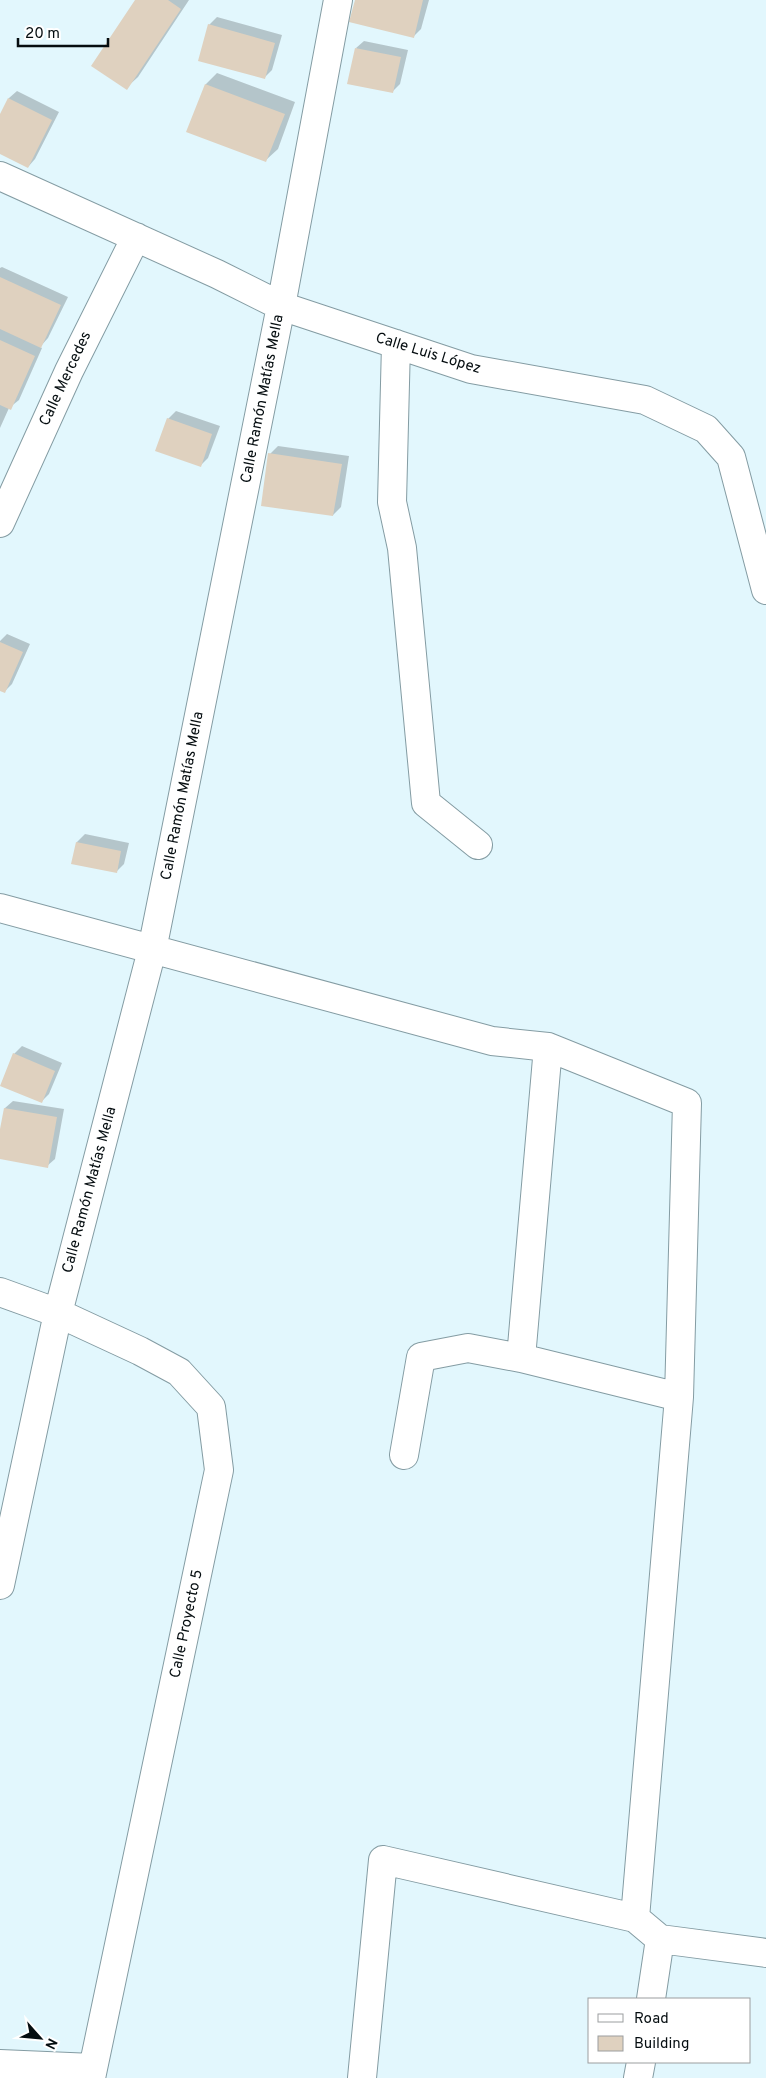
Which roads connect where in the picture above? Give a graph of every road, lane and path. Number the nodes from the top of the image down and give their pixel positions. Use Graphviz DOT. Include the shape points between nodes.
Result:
graph roads {
  1 [pos="338,0"];
  2 [pos="0,176"];
  3 [pos="136,238"];
  4 [pos="281,306"];
  5 [pos="396,344"];
  6 [pos="0,522"];
  7 [pos="766,590"];
  8 [pos="478,845"];
  9 [pos="0,908"];
  10 [pos="152,950"];
  11 [pos="548,1047"];
  12 [pos="0,1292"];
  13 [pos="58,1313"];
  14 [pos="521,1358"];
  15 [pos="679,1397"];
  16 [pos="404,1455"];
  17 [pos="0,1585"];
  18 [pos="635,1918"];
  19 [pos="660,1939"];
  20 [pos="766,1953"];
  21 [pos="651,1998"];
  22 [pos="641,2063"];
  23 [pos="0,2064"];
  24 [pos="92,2073"];
  25 [pos="362,2078"];
  26 [pos="638,2078"];
  1 -- 4 [label="street, Calle Ramón Matías Mella"];
  2 -- 3 [label="street, Calle Luis López"];
  3 -- 4 [label="street, Calle Luis López"];
  3 -- 6 [label="street, Calle Mercedes" via="69,371"];
  4 -- 5 [label="street, Calle Luis López"];
  4 -- 10 [label="street, Calle Ramón Matías Mella"];
  5 -- 7 [label="street, Calle Luis López" via="471,370 645,400 706,429 731,456"];
  5 -- 8 [label="street" via="392,502 402,548 426,803"];
  9 -- 10 [label="street"];
  10 -- 11 [label="street" via="492,1041"];
  10 -- 13 [label="street, Calle Ramón Matías Mella"];
  11 -- 14 [label="street"];
  11 -- 15 [label="street" via="687,1103"];
  12 -- 13 [label="street, Calle Proyecto 5"];
  13 -- 17 [label="street, Calle Ramón Matías Mella"];
  13 -- 24 [label="street, Calle Proyecto 5" via="179,1372 210,1407 219,1470"];
  14 -- 15 [label="street"];
  14 -- 16 [label="street" via="468,1348 421,1357"];
  15 -- 18 [label="street"];
  18 -- 19 [label="street"];
  18 -- 25 [label="street" via="383,1860"];
  19 -- 20 [label="street"];
  19 -- 21 [label="street"];
  22 -- 26 [label="street"];
  23 -- 24 [label="street"];
}
